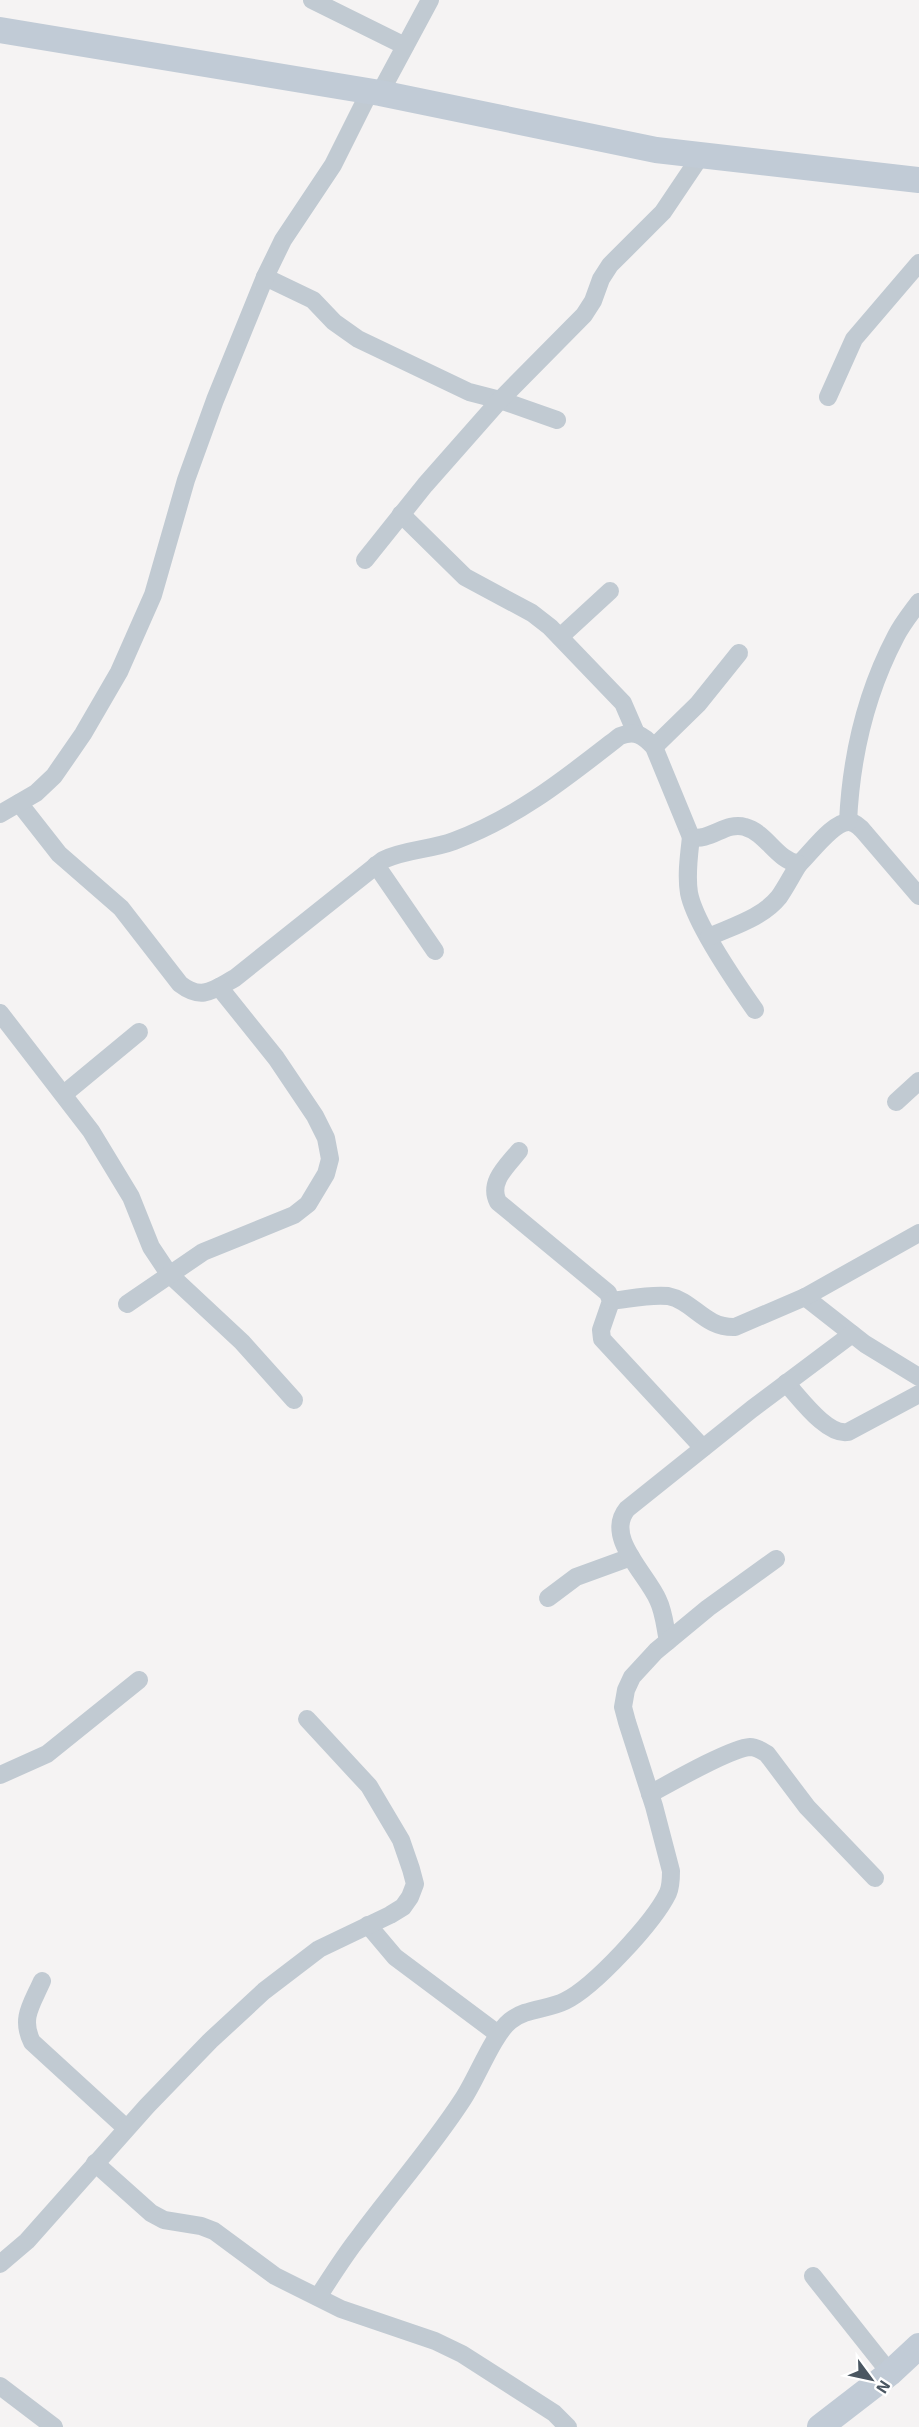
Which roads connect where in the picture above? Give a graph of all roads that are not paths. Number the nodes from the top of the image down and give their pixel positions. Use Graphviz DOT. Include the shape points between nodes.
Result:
graph roads {
  1 [pos="312,0"];
  2 [pos="430,0"];
  3 [pos="0,30"];
  4 [pos="405,46"];
  5 [pos="375,92"];
  6 [pos="702,154"];
  7 [pos="919,180"];
  8 [pos="919,263"];
  9 [pos="265,277"];
  10 [pos="828,397"];
  11 [pos="500,400"];
  12 [pos="557,420"];
  13 [pos="401,514"];
  14 [pos="365,560"];
  15 [pos="610,591"];
  16 [pos="919,602"];
  17 [pos="560,637"];
  18 [pos="740,653"];
  19 [pos="636,733"];
  20 [pos="654,747"];
  21 [pos="19,803"];
  22 [pos="0,814"];
  23 [pos="848,822"];
  24 [pos="690,837"];
  25 [pos="799,864"];
  26 [pos="376,866"];
  27 [pos="919,896"];
  28 [pos="709,937"];
  29 [pos="435,951"];
  30 [pos="219,987"];
  31 [pos="755,1010"];
  32 [pos="0,1013"];
  33 [pos="139,1032"];
  34 [pos="919,1081"];
  35 [pos="64,1094"];
  36 [pos="896,1102"];
  37 [pos="519,1151"];
  38 [pos="919,1233"];
  39 [pos="169,1274"];
  40 [pos="805,1297"];
  41 [pos="611,1301"];
  42 [pos="127,1304"];
  43 [pos="852,1334"];
  44 [pos="919,1377"];
  45 [pos="786,1383"];
  46 [pos="919,1394"];
  47 [pos="294,1400"];
  48 [pos="703,1448"];
  49 [pos="631,1557"];
  50 [pos="776,1559"];
  51 [pos="548,1598"];
  52 [pos="668,1641"];
  53 [pos="139,1680"];
  54 [pos="307,1719"];
  55 [pos="0,1775"];
  56 [pos="650,1794"];
  57 [pos="875,1878"];
  58 [pos="368,1925"];
  59 [pos="42,1981"];
  60 [pos="498,2034"];
  61 [pos="126,2128"];
  62 [pos="95,2163"];
  63 [pos="0,2264"];
  64 [pos="813,2276"];
  65 [pos="318,2297"];
  66 [pos="919,2346"];
  67 [pos="890,2373"];
  68 [pos="0,2386"];
  69 [pos="54,2427"];
  70 [pos="568,2427"];
  71 [pos="820,2427"];
  1 -- 4 [label="street"];
  2 -- 4 [label="street"];
  3 -- 5 [label="main road"];
  4 -- 5 [label="street"];
  5 -- 6 [label="main road" via="656,150"];
  5 -- 9 [label="street" via="283,240"];
  6 -- 7 [label="main road"];
  6 -- 11 [label="street" via="663,212 610,265 584,315"];
  8 -- 10 [label="street" via="854,339"];
  9 -- 11 [label="street" via="313,300 358,339 469,392"];
  9 -- 21 [label="street" via="186,480 153,595 119,672 54,776"];
  11 -- 12 [label="street"];
  11 -- 13 [label="street"];
  13 -- 14 [label="street"];
  13 -- 17 [label="street" via="465,577 532,613"];
  15 -- 17 [label="street"];
  16 -- 23 [label="street" via="896,635 868,708 853,762"];
  17 -- 19 [label="street" via="623,703"];
  18 -- 20 [label="street" via="698,704"];
  19 -- 20 [label="street"];
  19 -- 26 [label="street" via="620,736 522,809 455,841 399,852"];
  20 -- 24 [label="street"];
  21 -- 22 [label="street"];
  21 -- 30 [label="street" via="59,854 121,908 180,984 199,994"];
  23 -- 25 [label="street" via="829,832"];
  23 -- 27 [label="street" via="866,833"];
  24 -- 25 [label="street" via="698,839 731,826 743,826 753,830 786,860"];
  24 -- 28 [label="street" via="689,893"];
  25 -- 28 [label="street" via="768,908"];
  26 -- 29 [label="street"];
  26 -- 30 [label="street" via="266,955"];
  28 -- 31 [label="street"];
  30 -- 39 [label="street" via="315,1116 326,1138 330,1159 317,1192 294,1215 203,1252"];
  32 -- 35 [label="street"];
  33 -- 35 [label="street"];
  34 -- 36 [label="street"];
  35 -- 39 [label="street" via="131,1197 152,1247"];
  37 -- 41 [label="street" via="495,1186 498,1202 598,1284"];
  38 -- 40 [label="street"];
  39 -- 42 [label="street"];
  39 -- 47 [label="street" via="250,1349"];
  40 -- 41 [label="street" via="735,1327 710,1322 668,1296"];
  40 -- 43 [label="street"];
  41 -- 48 [label="street" via="601,1330 602,1339"];
  43 -- 44 [label="street"];
  43 -- 45 [label="street"];
  45 -- 46 [label="street" via="823,1422 841,1433"];
  45 -- 48 [label="street"];
  48 -- 49 [label="street" via="620,1517 620,1533"];
  49 -- 51 [label="street" via="576,1577"];
  49 -- 52 [label="street" via="658,1599"];
  50 -- 52 [label="street"];
  52 -- 56 [label="street" via="632,1677 623,1707"];
  53 -- 55 [label="street" via="47,1754"];
  54 -- 58 [label="street" via="369,1786 401,1840 411,1869 415,1884 403,1907"];
  56 -- 57 [label="street" via="725,1755 749,1747 759,1749 807,1807"];
  56 -- 60 [label="street" via="671,1871 663,1902 623,1951 579,1992 554,2006 520,2014"];
  58 -- 60 [label="street" via="395,1957"];
  58 -- 61 [label="street" via="319,1949 264,1991"];
  59 -- 61 [label="street" via="28,2013 26,2030 32,2042"];
  60 -- 65 [label="street" via="463,2099"];
  61 -- 62 [label="street"];
  62 -- 63 [label="street" via="27,2241"];
  62 -- 65 [label="street" via="151,2213 164,2220 214,2231 275,2276"];
  64 -- 67 [label="street"];
  65 -- 70 [label="street" via="462,2354 554,2413"];
  66 -- 67 [label="main road"];
  67 -- 71 [label="main road"];
  68 -- 69 [label="street"];
}
